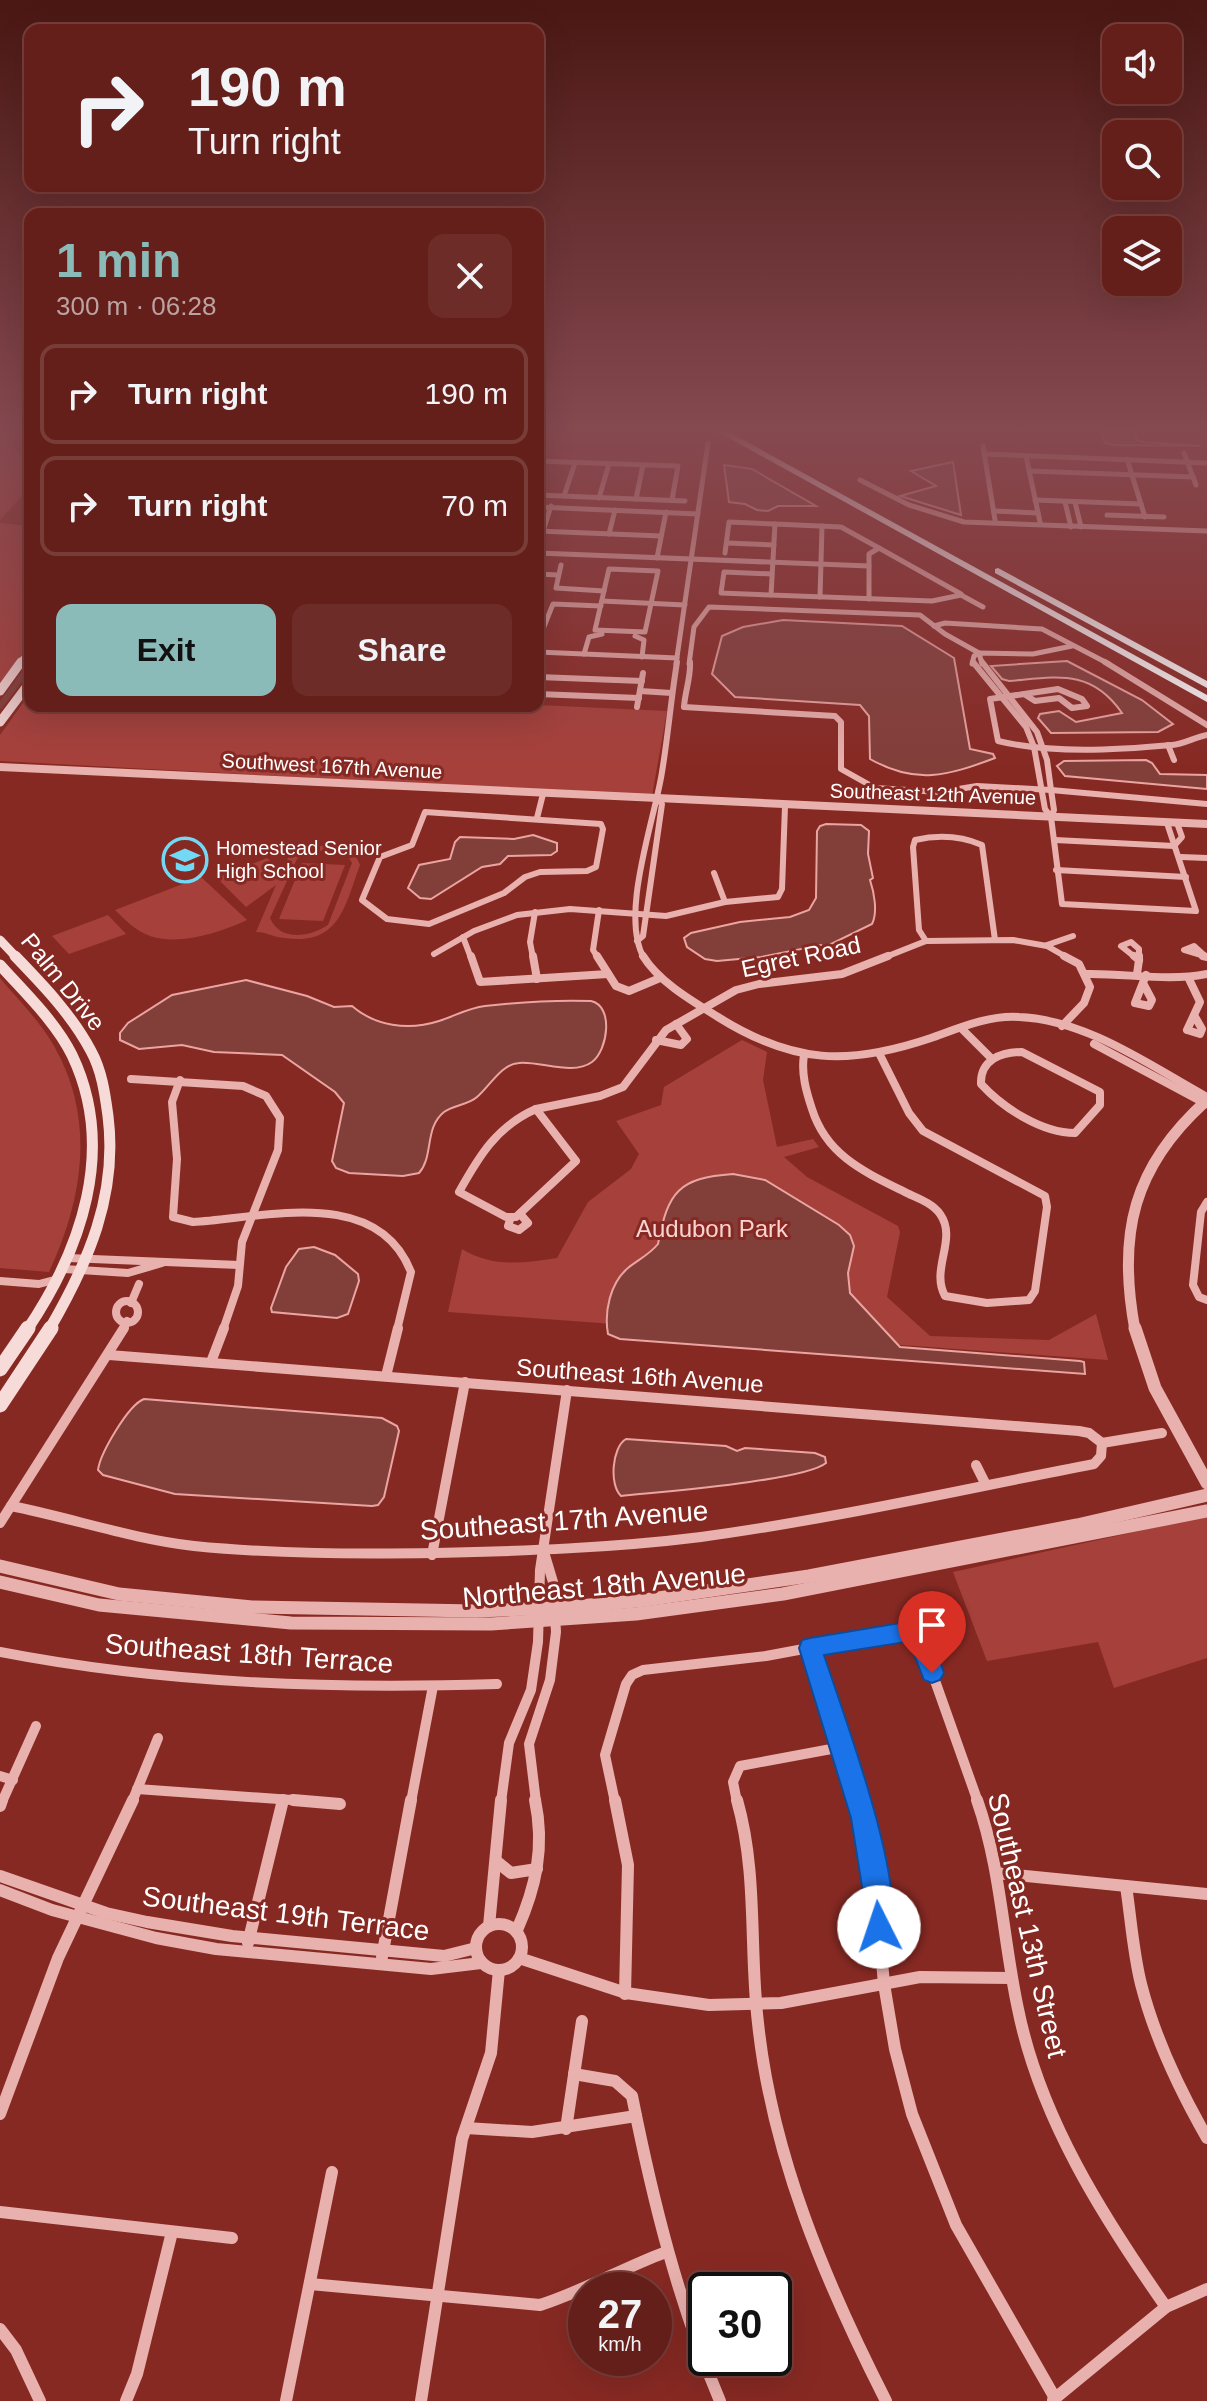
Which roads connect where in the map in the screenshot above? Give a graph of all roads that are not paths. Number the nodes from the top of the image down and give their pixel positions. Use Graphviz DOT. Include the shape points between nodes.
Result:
graph roads {
  1 [pos="660,544"];
  2 [pos="695,544"];
  3 [pos="727,544"];
  4 [pos="752,544"];
  5 [pos="822,544"];
  6 [pos="872,544"];
  7 [pos="926,544"];
  8 [pos="947,544"];
  9 [pos="774,545"];
  10 [pos="879,548"];
  11 [pos="544,553"];
  12 [pos="725,553"];
  13 [pos="657,558"];
  14 [pos="694,559"];
  15 [pos="771,562"];
  16 [pos="821,564"];
  17 [pos="561,565"];
  18 [pos="869,566"];
  19 [pos="544,574"];
  20 [pos="772,574"];
  21 [pos="558,575"];
  22 [pos="721,593"];
  23 [pos="771,595"];
  24 [pos="961,595"];
  25 [pos="820,597"];
  26 [pos="603,598"];
  27 [pos="869,599"];
  28 [pos="652,601"];
  29 [pos="686,602"];
  30 [pos="720,602"];
  31 [pos="983,607"];
  32 [pos="546,618"];
  33 [pos="544,625"];
  34 [pos="934,626"];
  35 [pos="1072,646"];
  36 [pos="544,652"];
  37 [pos="979,653"];
  38 [pos="584,654"];
  39 [pos="642,657"];
  40 [pos="677,658"];
  41 [pos="24,659"];
  42 [pos="643,673"];
  43 [pos="675,676"];
  44 [pos="691,676"];
  45 [pos="544,677"];
  46 [pos="591,679"];
  47 [pos="1207,685"];
  48 [pos="24,690"];
  49 [pos="640,690"];
  50 [pos="0,691"];
  51 [pos="673,691"];
  52 [pos="544,694"];
  53 [pos="1024,694"];
  54 [pos="588,696"];
  55 [pos="1010,696"];
  56 [pos="1001,697"];
  57 [pos="1207,699"];
  58 [pos="637,707"];
  59 [pos="0,722"];
  60 [pos="1207,725"];
  61 [pos="1207,735"];
  62 [pos="1168,745"];
  63 [pos="1034,747"];
  64 [pos="1043,747"];
  65 [pos="1174,760"];
  66 [pos="2,766"];
  67 [pos="1041,790"];
  68 [pos="1051,790"];
  69 [pos="540,794"];
  70 [pos="658,800"];
  71 [pos="1207,804"];
  72 [pos="785,806"];
  73 [pos="1051,817"];
  74 [pos="535,818"];
  75 [pos="1172,823"];
  76 [pos="1207,824"];
  77 [pos="1055,840"];
  78 [pos="1174,846"];
  79 [pos="1181,857"];
  80 [pos="1207,858"];
  81 [pos="1056,870"];
  82 [pos="714,873"];
  83 [pos="1186,877"];
  84 [pos="725,902"];
  85 [pos="599,910"];
  86 [pos="535,912"];
  87 [pos="641,914"];
  88 [pos="1073,936"];
  89 [pos="463,937"];
  90 [pos="0,940"];
  91 [pos="995,940"];
  92 [pos="926,941"];
  93 [pos="1047,946"];
  94 [pos="434,954"];
  95 [pos="1139,960"];
  96 [pos="0,965"];
  97 [pos="608,974"];
  98 [pos="1086,974"];
  99 [pos="1137,974"];
  100 [pos="1207,974"];
  101 [pos="1146,975"];
  102 [pos="660,978"];
  103 [pos="537,979"];
  104 [pos="1189,979"];
  105 [pos="1144,985"];
  106 [pos="1203,1003"];
  107 [pos="706,1007"];
  108 [pos="1194,1015"];
  109 [pos="676,1024"];
  110 [pos="1062,1026"];
  111 [pos="961,1028"];
  112 [pos="656,1040"];
  113 [pos="879,1053"];
  114 [pos="804,1055"];
  115 [pos="992,1059"];
  116 [pos="131,1079"];
  117 [pos="180,1080"];
  118 [pos="1206,1101"];
  119 [pos="536,1109"];
  120 [pos="1207,1202"];
  121 [pos="252,1217"];
  122 [pos="86,1265"];
  123 [pos="239,1265"];
  124 [pos="63,1269"];
  125 [pos="0,1281"];
  126 [pos="139,1284"];
  127 [pos="45,1288"];
  128 [pos="1203,1298"];
  129 [pos="131,1303"];
  130 [pos="127,1321"];
  131 [pos="109,1355"];
  132 [pos="211,1362"];
  133 [pos="0,1369"];
  134 [pos="386,1376"];
  135 [pos="465,1382"];
  136 [pos="567,1390"];
  137 [pos="0,1405"];
  138 [pos="1162,1433"];
  139 [pos="1102,1443"];
  140 [pos="976,1465"];
  141 [pos="1207,1483"];
  142 [pos="986,1485"];
  143 [pos="1207,1495"];
  144 [pos="11,1506"];
  145 [pos="1207,1511"];
  146 [pos="0,1523"];
  147 [pos="544,1551"];
  148 [pos="432,1555"];
  149 [pos="0,1566"];
  150 [pos="0,1582"];
  151 [pos="554,1613"];
  152 [pos="537,1614"];
  153 [pos="810,1648"];
  154 [pos="0,1652"];
  155 [pos="497,1684"];
  156 [pos="433,1686"];
  157 [pos="36,1726"];
  158 [pos="158,1738"];
  159 [pos="842,1747"];
  160 [pos="0,1776"];
  161 [pos="13,1780"];
  162 [pos="137,1789"];
  163 [pos="283,1800"];
  164 [pos="340,1804"];
  165 [pos="0,1806"];
  166 [pos="496,1861"];
  167 [pos="537,1869"];
  168 [pos="996,1873"];
  169 [pos="0,1876"];
  170 [pos="1126,1886"];
  171 [pos="0,1890"];
  172 [pos="1207,1894"];
  173 [pos="83,1905"];
  174 [pos="77,1917"];
  175 [pos="489,1926"];
  176 [pos="517,1930"];
  177 [pos="249,1938"];
  178 [pos="476,1948"];
  179 [pos="245,1952"];
  180 [pos="383,1952"];
  181 [pos="519,1958"];
  182 [pos="481,1963"];
  183 [pos="380,1965"];
  184 [pos="499,1970"];
  185 [pos="1011,1978"];
  186 [pos="884,1984"];
  187 [pos="625,1994"];
  188 [pos="756,2004"];
  189 [pos="582,2021"];
  190 [pos="574,2074"];
  191 [pos="0,2114"];
  192 [pos="636,2116"];
  193 [pos="466,2128"];
  194 [pos="566,2129"];
  195 [pos="1207,2138"];
  196 [pos="332,2172"];
  197 [pos="0,2212"];
  198 [pos="172,2232"];
  199 [pos="232,2238"];
  200 [pos="666,2252"];
  201 [pos="310,2284"];
  202 [pos="1207,2289"];
  203 [pos="436,2297"];
  204 [pos="1166,2307"];
  205 [pos="0,2329"];
  206 [pos="1053,2400"];
  207 [pos="40,2401"];
  208 [pos="126,2401"];
  209 [pos="286,2401"];
  210 [pos="421,2401"];
  211 [pos="720,2401"];
  212 [pos="886,2401"];
  1 -- 13 [label="street"];
  2 -- 14 [label="street"];
  3 -- 12 [label="street"];
  4 -- 9 [label="street"];
  5 -- 16 [label="street"];
  6 -- 10 [label="street"];
  7 -- 57 [label="highway"];
  8 -- 47 [label="highway"];
  9 -- 15 [label="street"];
  10 -- 18 [label="street" via="869,554"];
  10 -- 24 [label="street"];
  11 -- 13 [label="street"];
  13 -- 14 [label="street"];
  14 -- 15 [label="street"];
  14 -- 29 [label="street"];
  15 -- 16 [label="street"];
  15 -- 20 [label="street"];
  16 -- 18 [label="street"];
  16 -- 25 [label="street"];
  17 -- 21 [label="street"];
  18 -- 27 [label="street"];
  19 -- 21 [label="street"];
  20 -- 22 [label="street" via="724,572"];
  20 -- 23 [label="street"];
  21 -- 26 [label="street" via="556,588"];
  22 -- 23 [label="street"];
  22 -- 30 [label="street"];
  23 -- 25 [label="street"];
  24 -- 27 [label="street" via="932,601"];
  24 -- 31 [label="street"];
  25 -- 27 [label="street"];
  26 -- 28 [label="street"];
  26 -- 28 [label="street" via="609,569 658,571"];
  26 -- 28 [label="street" via="595,630 645,632"];
  26 -- 32 [label="street" via="553,604"];
  28 -- 29 [label="street"];
  29 -- 40 [label="street"];
  32 -- 33 [label="street"];
  34 -- 35 [label="street" via="1036,627"];
  34 -- 37 [label="street"];
  34 -- 44 [label="street" via="913,614 709,607 694,627"];
  35 -- 37 [label="street" via="1033,654"];
  35 -- 60 [label="street"];
  36 -- 38 [label="street"];
  37 -- 55 [label="street" via="983,668"];
  37 -- 56 [label="street" via="972,665"];
  38 -- 39 [label="street"];
  38 -- 39 [label="street" via="587,639 597,634 643,638"];
  39 -- 40 [label="street"];
  40 -- 43 [label="street"];
  41 -- 50 [label="main road"];
  42 -- 49 [label="street"];
  43 -- 44 [label="street"];
  43 -- 51 [label="street"];
  44 -- 67 [label="street" via="686,709 835,716 841,722 841,769 875,788"];
  45 -- 46 [label="street"];
  46 -- 49 [label="street"];
  46 -- 54 [label="street"];
  48 -- 59 [label="main road"];
  49 -- 51 [label="street"];
  49 -- 54 [label="street"];
  49 -- 58 [label="street"];
  51 -- 70 [label="street"];
  52 -- 54 [label="street"];
  53 -- 53 [label="street" via="1058,689 1087,706 1072,708 1059,698 1035,701"];
  53 -- 55 [label="street"];
  55 -- 56 [label="street"];
  55 -- 64 [label="street"];
  56 -- 63 [label="street" via="1026,727"];
  56 -- 63 [label="street" via="990,699 998,741"];
  61 -- 62 [label="street"];
  62 -- 64 [label="street"];
  62 -- 65 [label="street"];
  63 -- 64 [label="street"];
  63 -- 67 [label="street"];
  64 -- 68 [label="street"];
  66 -- 69 [label="street, Southwest 167th Avenue"];
  67 -- 68 [label="street"];
  67 -- 73 [label="street"];
  68 -- 71 [label="street"];
  68 -- 73 [label="street"];
  69 -- 70 [label="street, Southwest 167th Avenue"];
  69 -- 74 [label="street"];
  70 -- 72 [label="street, Southeast 12th Avenue"];
  70 -- 87 [label="street" via="662,804"];
  72 -- 73 [label="street, Southeast 12th Avenue"];
  72 -- 84 [label="street" via="781,894"];
  73 -- 75 [label="street, Southeast 12th Avenue"];
  73 -- 77 [label="street"];
  74 -- 74 [label="street" via="601,824 596,867 525,877 504,893 429,924 387,919 362,900 380,857 412,845 425,812"];
  75 -- 76 [label="street, Southeast 12th Avenue"];
  75 -- 78 [label="street" via="1182,837"];
  77 -- 78 [label="street"];
  77 -- 81 [label="street"];
  78 -- 79 [label="street"];
  79 -- 80 [label="street"];
  79 -- 83 [label="street"];
  81 -- 83 [label="street"];
  81 -- 83 [label="street" via="1062,904 1196,911"];
  82 -- 84 [label="street"];
  84 -- 87 [label="street" via="669,916"];
  85 -- 86 [label="street"];
  85 -- 87 [label="street"];
  85 -- 97 [label="street" via="593,950"];
  86 -- 89 [label="street"];
  86 -- 103 [label="street" via="530,942"];
  87 -- 102 [label="street" via="637,941"];
  88 -- 93 [label="street"];
  89 -- 94 [label="street"];
  89 -- 103 [label="street" via="480,982"];
  90 -- 122 [label="main road, Palm Drive" via="64,1012 92,1053 103,1083 112,1141 110,1187"];
  91 -- 92 [label="street, Egret Road"];
  91 -- 92 [label="street" via="982,845 921,838 914,841 919,930"];
  91 -- 93 [label="street, Egret Road"];
  92 -- 107 [label="street, Egret Road" via="842,974 736,990"];
  93 -- 98 [label="street, Egret Road" via="1073,959"];
  95 -- 99 [label="street"];
  96 -- 124 [label="main road, Palm Drive" via="48,1019 83,1086 92,1146 86,1198"];
  97 -- 102 [label="street" via="625,991"];
  97 -- 103 [label="street"];
  98 -- 99 [label="street"];
  98 -- 110 [label="street" via="1088,995"];
  99 -- 101 [label="street"];
  100 -- 104 [label="street"];
  101 -- 104 [label="street"];
  101 -- 105 [label="street"];
  102 -- 107 [label="street"];
  104 -- 106 [label="street"];
  106 -- 108 [label="street"];
  107 -- 109 [label="street, Egret Road"];
  107 -- 114 [label="street" via="763,1042"];
  109 -- 112 [label="street, Egret Road"];
  109 -- 112 [label="street" via="687,1039 681,1045"];
  110 -- 111 [label="street" via="1009,1017"];
  110 -- 118 [label="street"];
  111 -- 113 [label="street"];
  111 -- 115 [label="street"];
  112 -- 119 [label="street, Egret Road" via="623,1087"];
  113 -- 114 [label="street" via="843,1058"];
  113 -- 114 [label="street" via="897,1080 910,1118 923,1131 1045,1196 1035,1291 1029,1300 945,1296 939,1284 945,1222 928,1203 850,1162 824,1141 804,1080"];
  115 -- 115 [label="street" via="980,1072 984,1089 1056,1132 1075,1133 1102,1101 1094,1088 1029,1053"];
  116 -- 117 [label="street"];
  117 -- 121 [label="street" via="245,1086 274,1105 281,1128"];
  117 -- 121 [label="street" via="172,1102 177,1159 173,1217 187,1222"];
  118 -- 141 [label="street" via="1180,1124 1146,1175 1133,1212 1127,1262 1130,1305 1148,1371"];
  119 -- 119 [label="street, Egret Road" via="576,1161 516,1216 459,1192 484,1147 514,1117"];
  120 -- 128 [label="street" via="1201,1212 1193,1285"];
  121 -- 123 [label="street"];
  121 -- 134 [label="street" via="314,1210 348,1215 397,1246 411,1272"];
  122 -- 123 [label="street" via="128,1273 167,1261"];
  122 -- 124 [label="street"];
  122 -- 137 [label="main road, Palm Drive"];
  123 -- 132 [label="street"];
  124 -- 127 [label="main road, Palm Drive"];
  125 -- 127 [label="street"];
  126 -- 129 [label="street"];
  127 -- 133 [label="main road, Palm Drive"];
  129 -- 130 [label="street" via="139,1313"];
  129 -- 130 [label="street" via="114,1312 118,1320"];
  130 -- 131 [label="street"];
  131 -- 132 [label="street, Southeast 16th Avenue"];
  131 -- 144 [label="street"];
  132 -- 134 [label="street, Southeast 16th Avenue"];
  134 -- 135 [label="street, Southeast 16th Avenue"];
  135 -- 136 [label="street, Southeast 16th Avenue"];
  135 -- 148 [label="street"];
  136 -- 139 [label="street, Southeast 16th Avenue" via="1079,1431"];
  136 -- 147 [label="street"];
  138 -- 139 [label="street, Southeast 16th Avenue"];
  139 -- 142 [label="street, Southeast 17th Avenue" via="1094,1464"];
  140 -- 142 [label="street"];
  142 -- 147 [label="street, Southeast 17th Avenue" via="776,1526"];
  143 -- 151 [label="street, Northeast 18th Avenue" via="796,1578"];
  144 -- 146 [label="street"];
  144 -- 148 [label="street, Southeast 17th Avenue" via="150,1540 197,1546"];
  145 -- 151 [label="street, Northeast 18th Avenue" via="783,1594 636,1614"];
  147 -- 148 [label="street, Southeast 17th Avenue"];
  147 -- 151 [label="street" via="552,1572"];
  147 -- 152 [label="street"];
  149 -- 152 [label="street" via="119,1594 252,1607"];
  150 -- 152 [label="street, Northeast 18th Avenue" via="99,1605 291,1623 491,1624"];
  151 -- 152 [label="street"];
  151 -- 167 [label="street" via="550,1681 532,1723 528,1761 540,1830"];
  152 -- 166 [label="street" via="531,1690 504,1766"];
  153 -- 159 [label="street"];
  153 -- 168 [label="street, Southeast 13th Street" via="906,1632 916,1636 983,1818"];
  153 -- 187 [label="street" via="643,1670 626,1684 605,1755 628,1865"];
  154 -- 156 [label="street, Southeast 18th Terrace" via="180,1678"];
  155 -- 156 [label="street, Southeast 18th Terrace"];
  156 -- 180 [label="street"];
  157 -- 161 [label="street"];
  158 -- 162 [label="street"];
  159 -- 186 [label="street" via="872,1851"];
  159 -- 188 [label="street" via="759,1761 740,1766 736,1773 734,1790 750,1851"];
  160 -- 161 [label="street"];
  161 -- 165 [label="street"];
  162 -- 163 [label="street"];
  162 -- 173 [label="street"];
  163 -- 164 [label="street"];
  163 -- 177 [label="street"];
  166 -- 167 [label="street" via="511,1873"];
  166 -- 175 [label="street"];
  167 -- 176 [label="street"];
  168 -- 170 [label="street"];
  168 -- 185 [label="street, Southeast 13th Street"];
  169 -- 173 [label="street, Southeast 19th Terrace"];
  170 -- 172 [label="street"];
  170 -- 195 [label="street" via="1140,1981 1152,2021"];
  171 -- 174 [label="street, Southeast 19th Terrace"];
  173 -- 174 [label="street"];
  173 -- 177 [label="street, Southeast 19th Terrace" via="147,1922"];
  174 -- 179 [label="street, Southeast 19th Terrace" via="156,1938"];
  174 -- 191 [label="street" via="39,2002"];
  175 -- 176 [label="street" via="502,1923"];
  175 -- 178 [label="street" via="480,1933"];
  176 -- 181 [label="street" via="523,1945"];
  177 -- 179 [label="street"];
  177 -- 180 [label="street, Southeast 19th Terrace"];
  178 -- 180 [label="street, Southeast 19th Terrace" via="444,1956"];
  178 -- 182 [label="street"];
  179 -- 183 [label="street, Southeast 19th Terrace"];
  180 -- 183 [label="street"];
  181 -- 184 [label="street"];
  181 -- 187 [label="street" via="574,1981"];
  182 -- 183 [label="street, Southeast 19th Terrace" via="431,1969"];
  182 -- 184 [label="street"];
  184 -- 193 [label="street" via="491,2053"];
  185 -- 186 [label="street" via="937,1976"];
  185 -- 204 [label="street, Southeast 13th Street" via="1053,2116 1103,2211"];
  186 -- 188 [label="street"];
  186 -- 206 [label="street" via="909,2101 934,2173 956,2225"];
  187 -- 188 [label="street" via="694,2005"];
  188 -- 212 [label="street" via="761,2048 796,2194 825,2276"];
  189 -- 190 [label="street"];
  190 -- 192 [label="street" via="627,2087"];
  190 -- 194 [label="street"];
  192 -- 194 [label="street"];
  192 -- 200 [label="street"];
  193 -- 194 [label="street" via="540,2134"];
  193 -- 203 [label="street"];
  196 -- 201 [label="street"];
  197 -- 198 [label="street"];
  198 -- 199 [label="street"];
  198 -- 208 [label="street"];
  200 -- 203 [label="street" via="540,2305"];
  200 -- 211 [label="street"];
  201 -- 203 [label="street"];
  201 -- 209 [label="street"];
  202 -- 204 [label="street"];
  203 -- 210 [label="street"];
  204 -- 206 [label="street"];
  205 -- 207 [label="street"];
}
